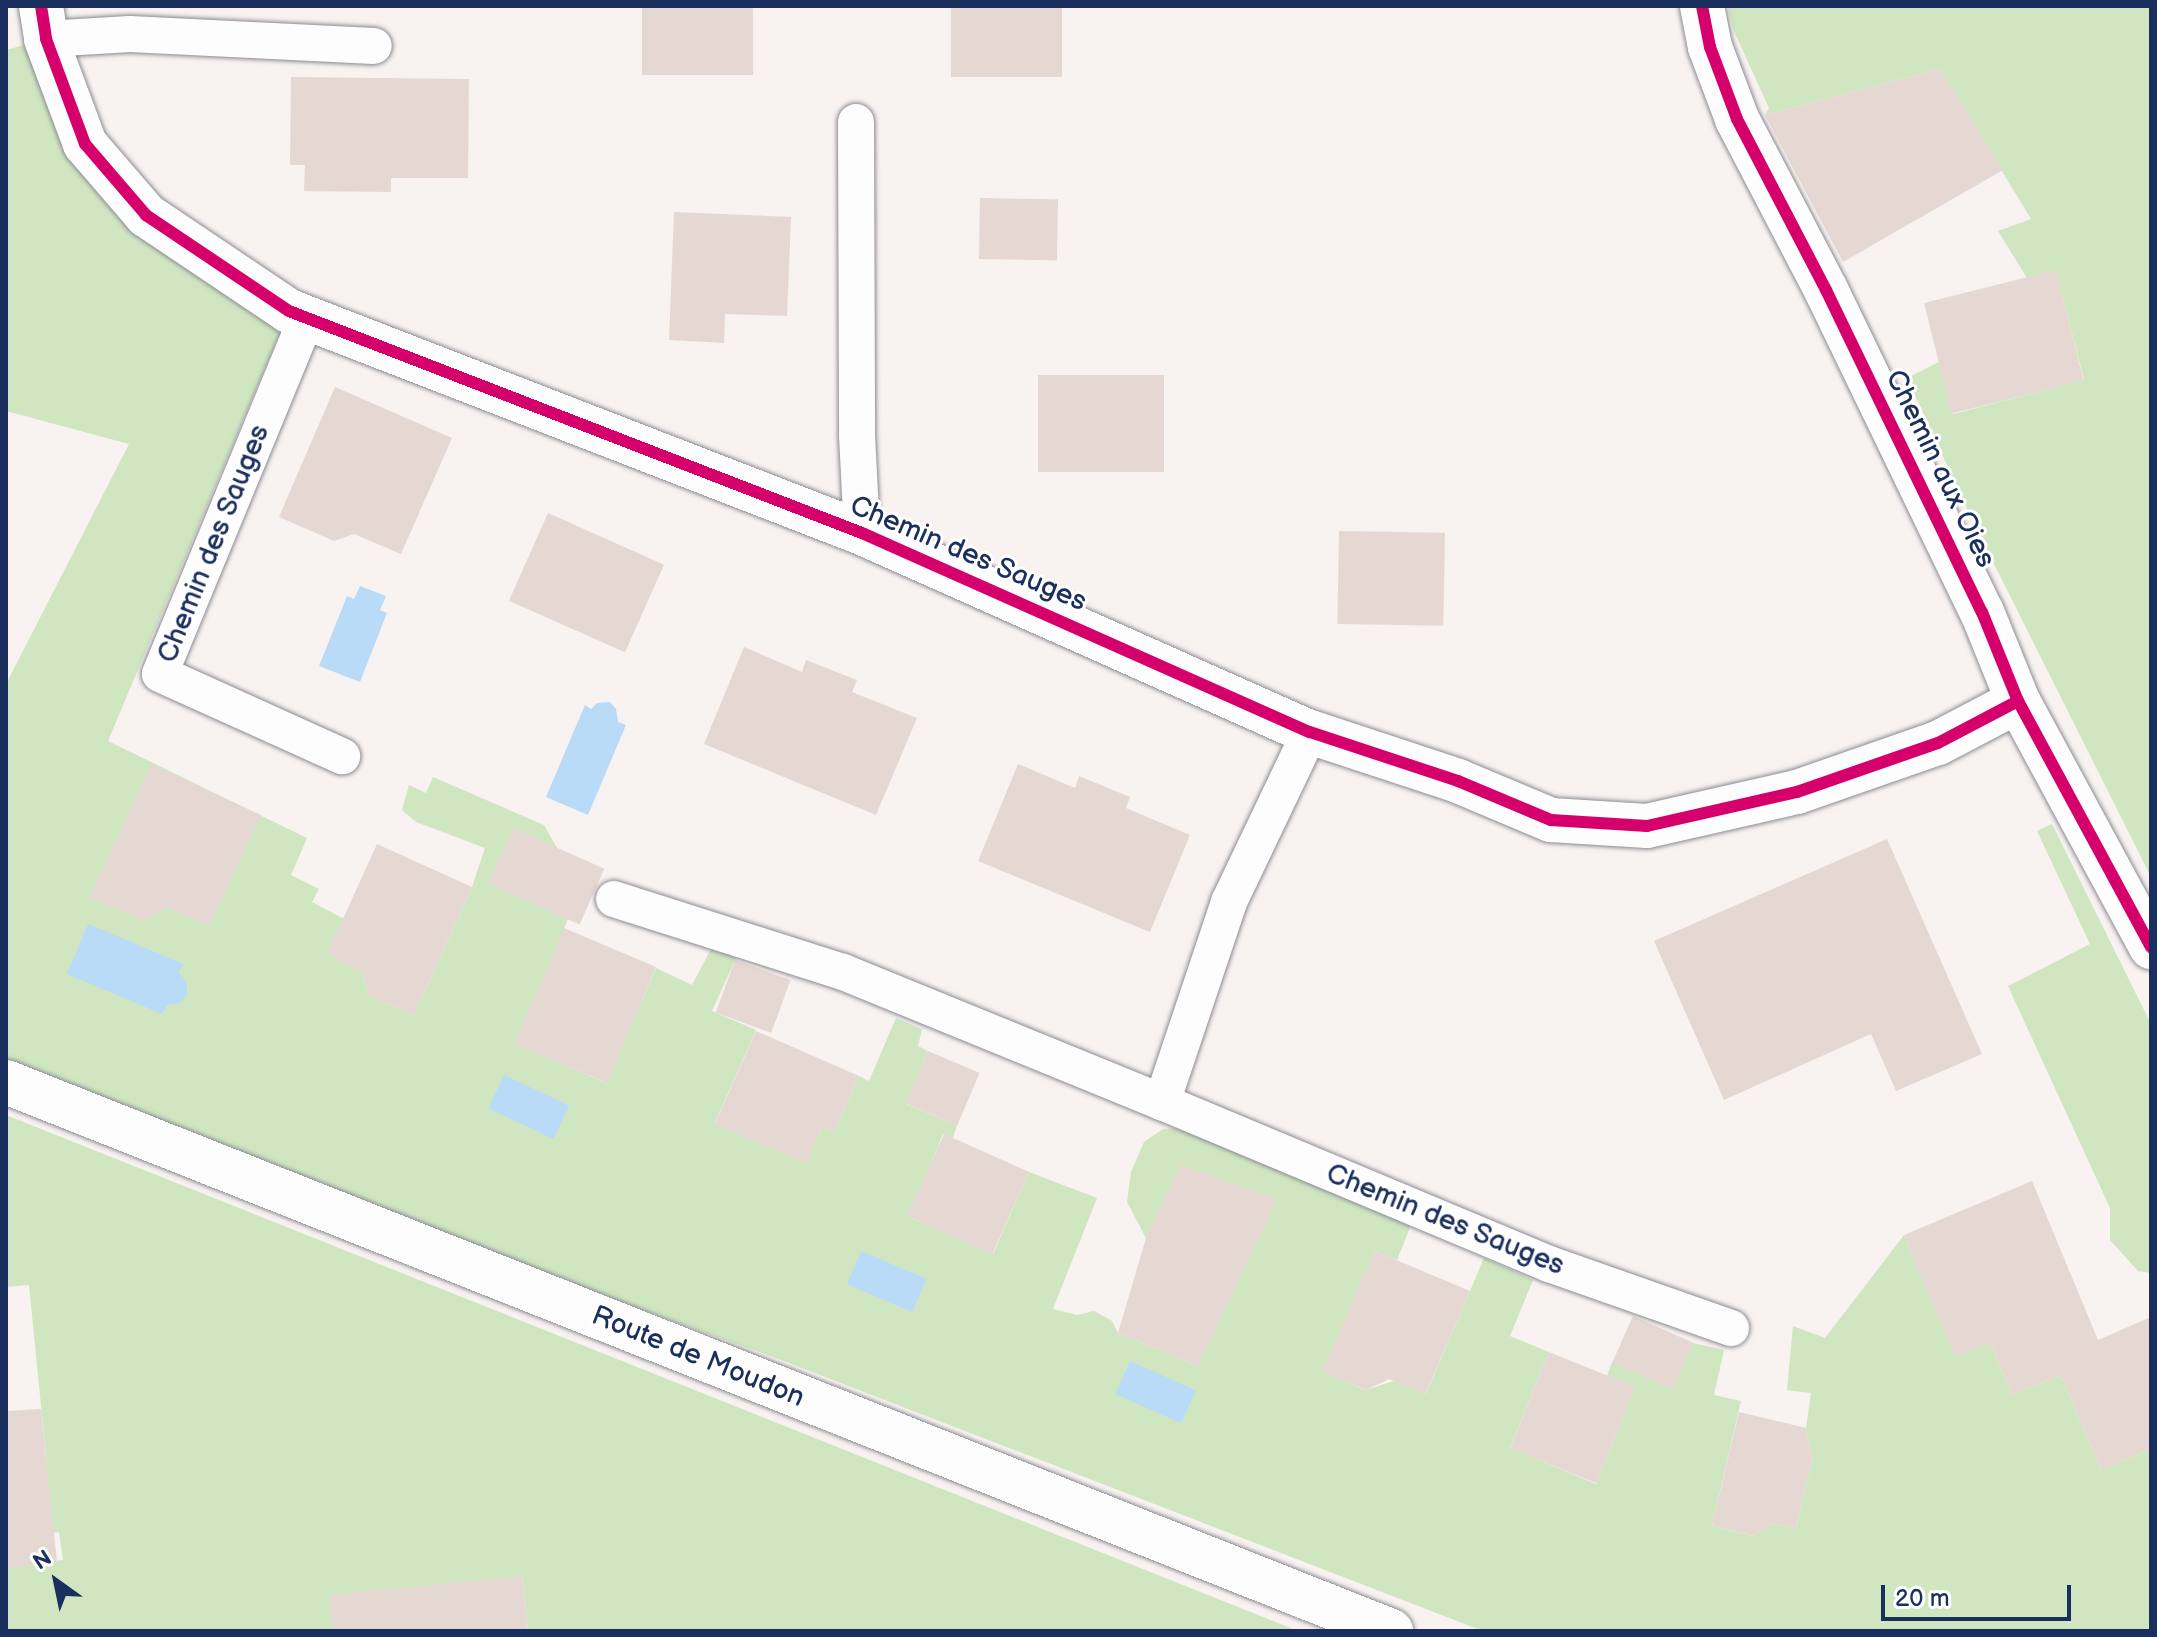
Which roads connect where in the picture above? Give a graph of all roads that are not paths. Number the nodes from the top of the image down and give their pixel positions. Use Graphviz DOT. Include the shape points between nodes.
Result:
graph roads {
  1 [pos="1702,6"];
  2 [pos="43,23"];
  3 [pos="374,46"];
  4 [pos="856,122"];
  5 [pos="307,317"];
  6 [pos="862,533"];
  7 [pos="2018,701"];
  8 [pos="1310,732"];
  9 [pos="342,756"];
  10 [pos="614,899"];
  11 [pos="2151,947"];
  12 [pos="6,1082"];
  13 [pos="1162,1102"];
  14 [pos="1731,1328"];
  15 [pos="1391,1631"];
  1 -- 7 [label="street, Chemin aux Oies" via="1710,47 1737,119 1982,612"];
  2 -- 3 [label="lane" via="130,34"];
  2 -- 5 [label="street, Chemin des Sauges" via="85,144 146,215 289,311"];
  4 -- 6 [label="lane, Chemin des Sauges"];
  5 -- 6 [label="street, Chemin des Sauges"];
  5 -- 9 [label="lane, Chemin des Sauges" via="160,674"];
  6 -- 8 [label="street, Chemin des Sauges"];
  7 -- 8 [label="street, Chemin des Sauges" via="1938,743 1797,792 1647,826 1551,820 1458,781"];
  7 -- 11 [label="street, Chemin aux Oies"];
  8 -- 13 [label="lane" via="1229,902"];
  10 -- 13 [label="lane, Chemin des Sauges" via="843,972"];
  12 -- 15 [label="street, Route de Moudon"];
  13 -- 14 [label="lane, Chemin des Sauges" via="1549,1264"];
}
